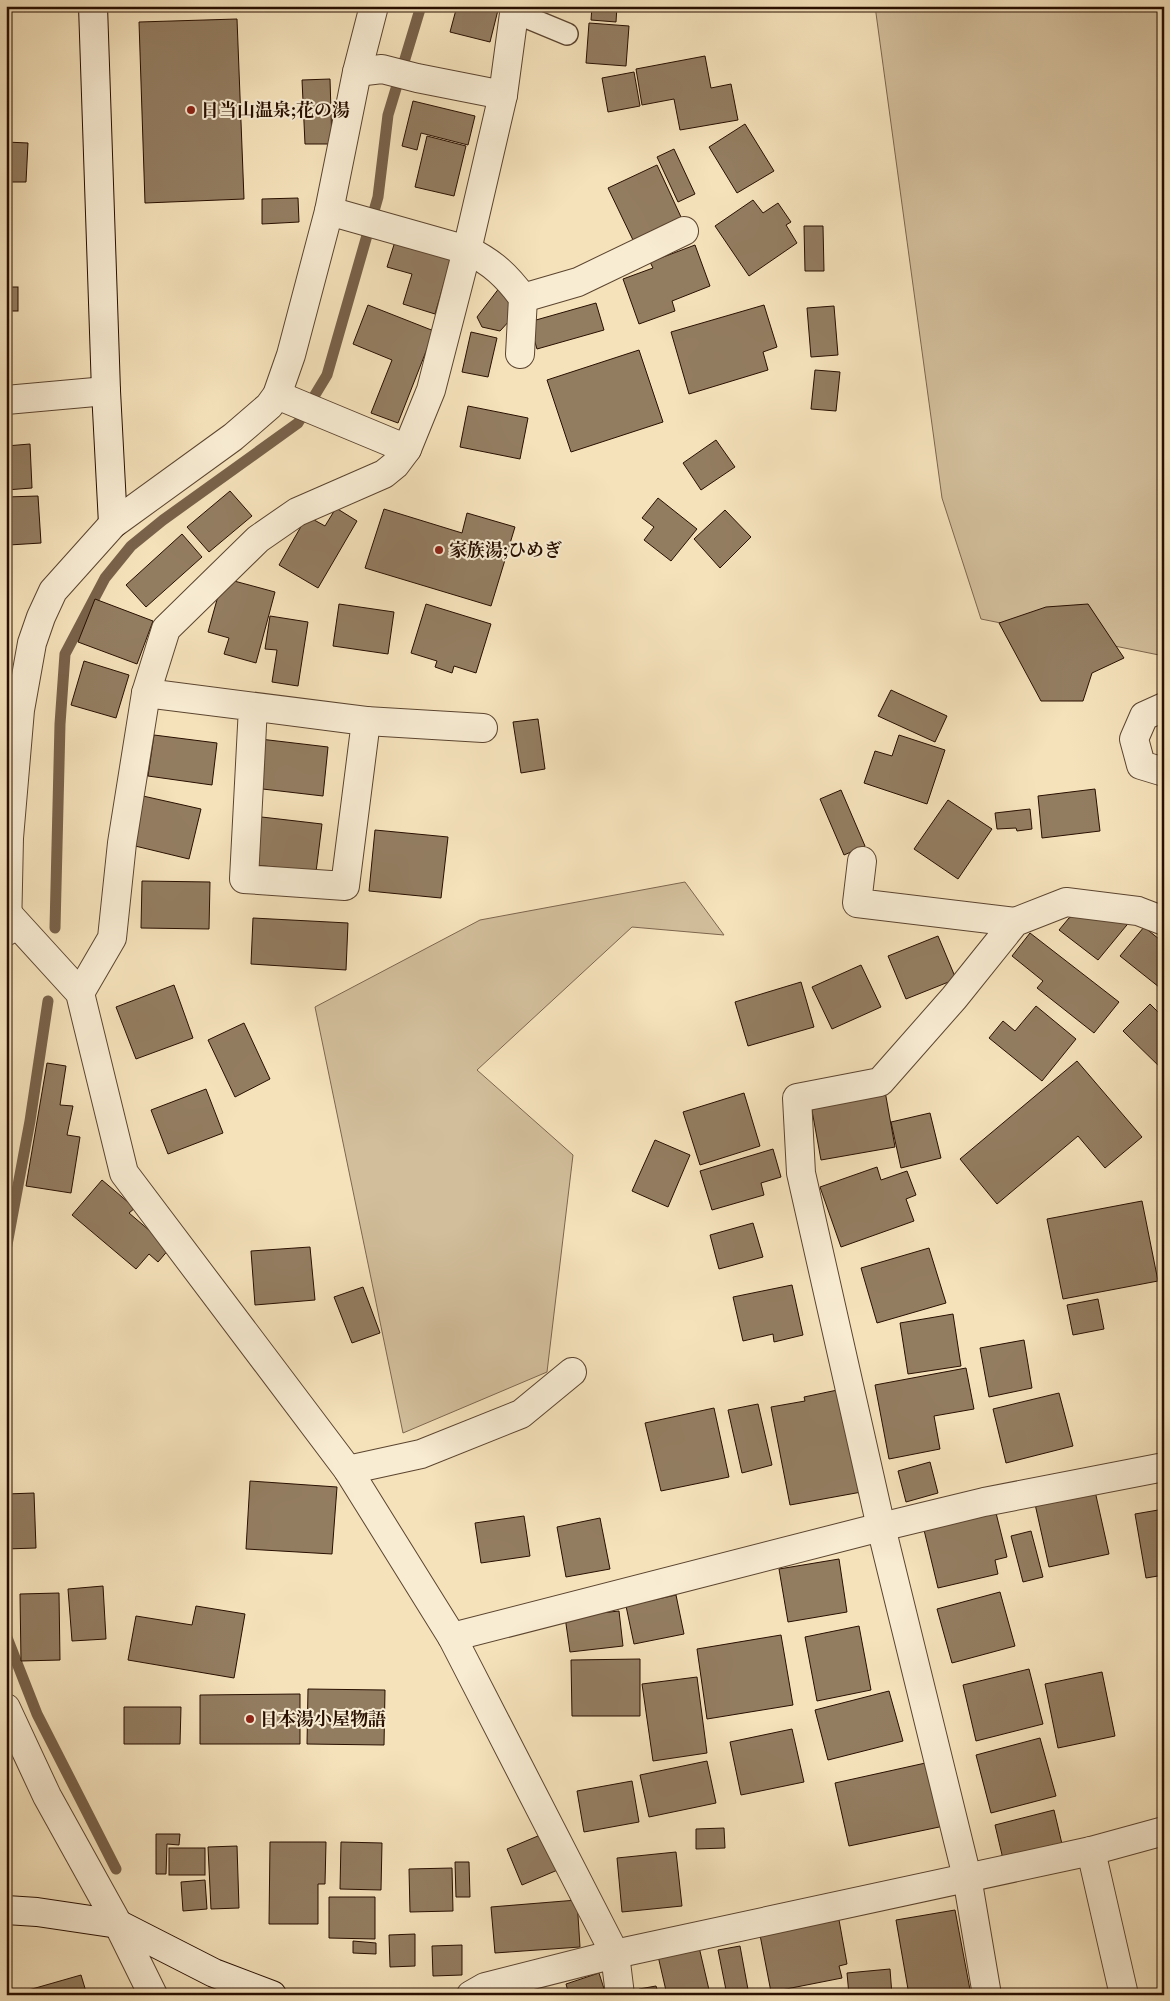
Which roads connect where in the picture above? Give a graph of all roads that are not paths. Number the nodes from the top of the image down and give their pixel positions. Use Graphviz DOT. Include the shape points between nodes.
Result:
graph roads {
  1 [pos="92,6"];
  2 [pos="374,6"];
  3 [pos="514,9"];
  4 [pos="568,34"];
  5 [pos="369,71"];
  6 [pos="503,95"];
  7 [pos="339,213"];
  8 [pos="684,231"];
  9 [pos="467,250"];
  10 [pos="522,298"];
  11 [pos="520,354"];
  12 [pos="106,391"];
  13 [pos="284,398"];
  14 [pos="6,400"];
  15 [pos="407,449"];
  16 [pos="113,524"];
  17 [pos="146,693"];
  18 [pos="253,707"];
  19 [pos="1164,707"];
  20 [pos="366,721"];
  21 [pos="483,728"];
  22 [pos="1164,772"];
  23 [pos="862,861"];
  24 [pos="1164,921"];
  25 [pos="1015,922"];
  26 [pos="7,927"];
  27 [pos="80,993"];
  28 [pos="572,1372"];
  29 [pos="1164,1468"];
  30 [pos="348,1470"];
  31 [pos="880,1527"];
  32 [pos="452,1637"];
  33 [pos="6,1708"];
  34 [pos="1164,1831"];
  35 [pos="1091,1851"];
  36 [pos="967,1877"];
  37 [pos="6,1910"];
  38 [pos="118,1924"];
  39 [pos="614,1954"];
  40 [pos="152,1995"];
  41 [pos="272,1995"];
  42 [pos="471,1995"];
  43 [pos="620,1995"];
  44 [pos="987,1995"];
  45 [pos="1124,1995"];
  1 -- 12 [label="street"];
  2 -- 5 [label="street"];
  3 -- 4 [label="lane"];
  3 -- 6 [label="street"];
  5 -- 6 [label="street"];
  5 -- 7 [label="street"];
  6 -- 9 [label="street"];
  7 -- 9 [label="street"];
  7 -- 13 [label="street" via="291,355"];
  8 -- 10 [label="street" via="578,282"];
  9 -- 10 [label="street" via="501,271"];
  9 -- 15 [label="street" via="431,390"];
  10 -- 11 [label="street"];
  12 -- 14 [label="street"];
  12 -- 16 [label="street"];
  13 -- 15 [label="street"];
  13 -- 16 [label="street"];
  15 -- 17 [label="street" via="396,465 384,474 297,512 238,556 166,629"];
  16 -- 26 [label="street" via="54,591 40,617 32,643 20,710 9,828"];
  17 -- 18 [label="street"];
  17 -- 27 [label="street" via="122,843 112,938"];
  18 -- 20 [label="street"];
  18 -- 20 [label="street" via="244,879 345,886"];
  19 -- 22 [label="street" via="1144,716 1134,739 1141,765"];
  20 -- 21 [label="street"];
  23 -- 25 [label="street" via="857,903"];
  24 -- 25 [label="street" via="1138,911 1066,902"];
  25 -- 31 [label="street" via="880,1082 797,1098 801,1174"];
  26 -- 27 [label="street"];
  27 -- 30 [label="street" via="124,1173"];
  28 -- 30 [label="street" via="521,1414 421,1454"];
  29 -- 31 [label="street" via="984,1502"];
  30 -- 32 [label="street"];
  31 -- 32 [label="street"];
  31 -- 36 [label="street"];
  32 -- 39 [label="street"];
  33 -- 38 [label="street" via="47,1796"];
  34 -- 35 [label="street"];
  35 -- 36 [label="street"];
  35 -- 45 [label="street"];
  36 -- 39 [label="street"];
  36 -- 44 [label="street"];
  37 -- 38 [label="street"];
  38 -- 40 [label="street"];
  38 -- 41 [label="street" via="214,1973"];
  39 -- 42 [label="street" via="485,1987"];
  39 -- 43 [label="street"];
}
